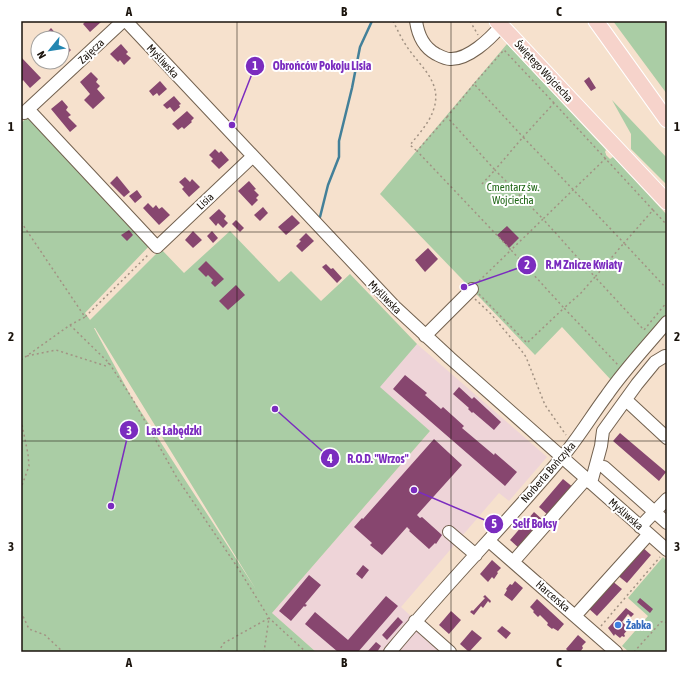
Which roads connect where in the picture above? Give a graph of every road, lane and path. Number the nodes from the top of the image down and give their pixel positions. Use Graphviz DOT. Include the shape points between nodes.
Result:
graph roads {
  1 [pos="124,21"];
  2 [pos="393,21"];
  3 [pos="416,21"];
  4 [pos="470,21"];
  5 [pos="596,21"];
  6 [pos="499,24"];
  7 [pos="479,36"];
  8 [pos="474,84"];
  9 [pos="554,103"];
  10 [pos="447,117"];
  11 [pos="667,120"];
  12 [pos="524,137"];
  13 [pos="417,151"];
  14 [pos="612,152"];
  15 [pos="252,156"];
  16 [pos="605,159"];
  17 [pos="495,170"];
  18 [pos="482,185"];
  19 [pos="573,190"];
  20 [pos="667,202"];
  21 [pos="653,210"];
  22 [pos="543,219"];
  23 [pos="21,222"];
  24 [pos="667,225"];
  25 [pos="624,244"];
  26 [pos="157,247"];
  27 [pos="511,250"];
  28 [pos="596,277"];
  29 [pos="472,288"];
  30 [pos="667,289"];
  31 [pos="667,302"];
  32 [pos="564,308"];
  33 [pos="85,317"];
  34 [pos="70,325"];
  35 [pos="666,326"];
  36 [pos="644,330"];
  37 [pos="647,334"];
  38 [pos="425,336"];
  39 [pos="27,356"];
  40 [pos="667,356"];
  41 [pos="21,360"];
  42 [pos="109,363"];
  43 [pos="620,367"];
  44 [pos="626,400"];
  45 [pos="21,420"];
  46 [pos="567,436"];
  47 [pos="667,438"];
  48 [pos="562,457"];
  49 [pos="604,467"];
  50 [pos="588,481"];
  51 [pos="21,488"];
  52 [pos="667,499"];
  53 [pos="654,512"];
  54 [pos="667,523"];
  55 [pos="644,530"];
  56 [pos="449,532"];
  57 [pos="489,541"];
  58 [pos="667,550"];
  59 [pos="476,555"];
  60 [pos="513,562"];
  61 [pos="21,612"];
  62 [pos="575,616"];
  63 [pos="268,618"];
  64 [pos="415,621"];
  65 [pos="667,623"];
  66 [pos="594,633"];
  67 [pos="63,652"];
  68 [pos="218,652"];
  69 [pos="264,652"];
  70 [pos="306,652"];
  71 [pos="390,652"];
  72 [pos="450,652"];
  73 [pos="616,652"];
  74 [pos="634,652"];
  1 -- 15 [label="street, Myśliwska"];
  1 -- 26 [label="street, Zajęcza" via="26,111"];
  2 -- 13 [label="path" via="409,50 429,74 434,86 436,99 433,112 410,145"];
  3 -- 6 [label="street, Świętego Wojciecha" via="422,43 431,51 450,59 461,58 472,52"];
  4 -- 7 [label="path"];
  5 -- 11 [label="main road"];
  6 -- 20 [label="main road, Świętego Wojciecha"];
  8 -- 9 [label="path" via="504,50"];
  8 -- 10 [label="path"];
  8 -- 12 [label="path"];
  9 -- 12 [label="path"];
  9 -- 16 [label="path"];
  10 -- 13 [label="path"];
  10 -- 17 [label="path"];
  12 -- 17 [label="path"];
  12 -- 19 [label="path"];
  13 -- 27 [label="path"];
  14 -- 16 [label="path"];
  15 -- 26 [label="street, Lisia"];
  15 -- 38 [label="street, Myśliwska" via="376,288"];
  16 -- 19 [label="path"];
  16 -- 21 [label="path"];
  17 -- 18 [label="path"];
  17 -- 22 [label="path"];
  19 -- 22 [label="path"];
  19 -- 25 [label="path"];
  21 -- 24 [label="path"];
  21 -- 25 [label="path"];
  22 -- 27 [label="path"];
  22 -- 28 [label="path"];
  23 -- 33 [label="path"];
  25 -- 28 [label="path"];
  25 -- 30 [label="path"];
  26 -- 33 [label="path"];
  27 -- 29 [label="path"];
  27 -- 32 [label="path"];
  28 -- 32 [label="path"];
  28 -- 36 [label="path"];
  29 -- 32 [label="path" via="527,344"];
  29 -- 38 [label="street"];
  29 -- 46 [label="path" via="470,295 488,311 526,357 544,405"];
  31 -- 36 [label="path"];
  32 -- 43 [label="path"];
  33 -- 34 [label="path"];
  34 -- 39 [label="path"];
  34 -- 42 [label="path"];
  35 -- 48 [label="street, Norberta Bończyka" via="613,386"];
  36 -- 37 [label="path"];
  38 -- 48 [label="street, Myśliwska"];
  39 -- 41 [label="path"];
  39 -- 42 [label="path" via="56,350 106,366"];
  40 -- 44 [label="street" via="655,362"];
  42 -- 63 [label="path" via="177,478 238,568"];
  44 -- 47 [label="street"];
  44 -- 50 [label="street" via="603,432 601,446"];
  45 -- 51 [label="path" via="29,466"];
  48 -- 50 [label="street, Myśliwska"];
  48 -- 57 [label="street, Norberta Bończyka"];
  49 -- 53 [label="street"];
  50 -- 55 [label="street, Myśliwska"];
  50 -- 60 [label="street"];
  52 -- 53 [label="street"];
  53 -- 54 [label="street"];
  53 -- 55 [label="street"];
  55 -- 58 [label="street, Myśliwska"];
  55 -- 62 [label="street"];
  56 -- 59 [label="street"];
  57 -- 59 [label="street, Norberta Bończyka"];
  57 -- 60 [label="street, Harcerska"];
  58 -- 66 [label="path"];
  59 -- 64 [label="street, Norberta Bończyka"];
  60 -- 62 [label="street, Harcerska"];
  61 -- 67 [label="path" via="30,629 45,635"];
  62 -- 66 [label="street, Harcerska"];
  63 -- 68 [label="path" via="224,643"];
  63 -- 69 [label="path"];
  63 -- 70 [label="path"];
  64 -- 71 [label="street, Norberta Bończyka"];
  64 -- 72 [label="street"];
  65 -- 74 [label="path" via="661,622"];
  66 -- 73 [label="street, Harcerska"];
}
